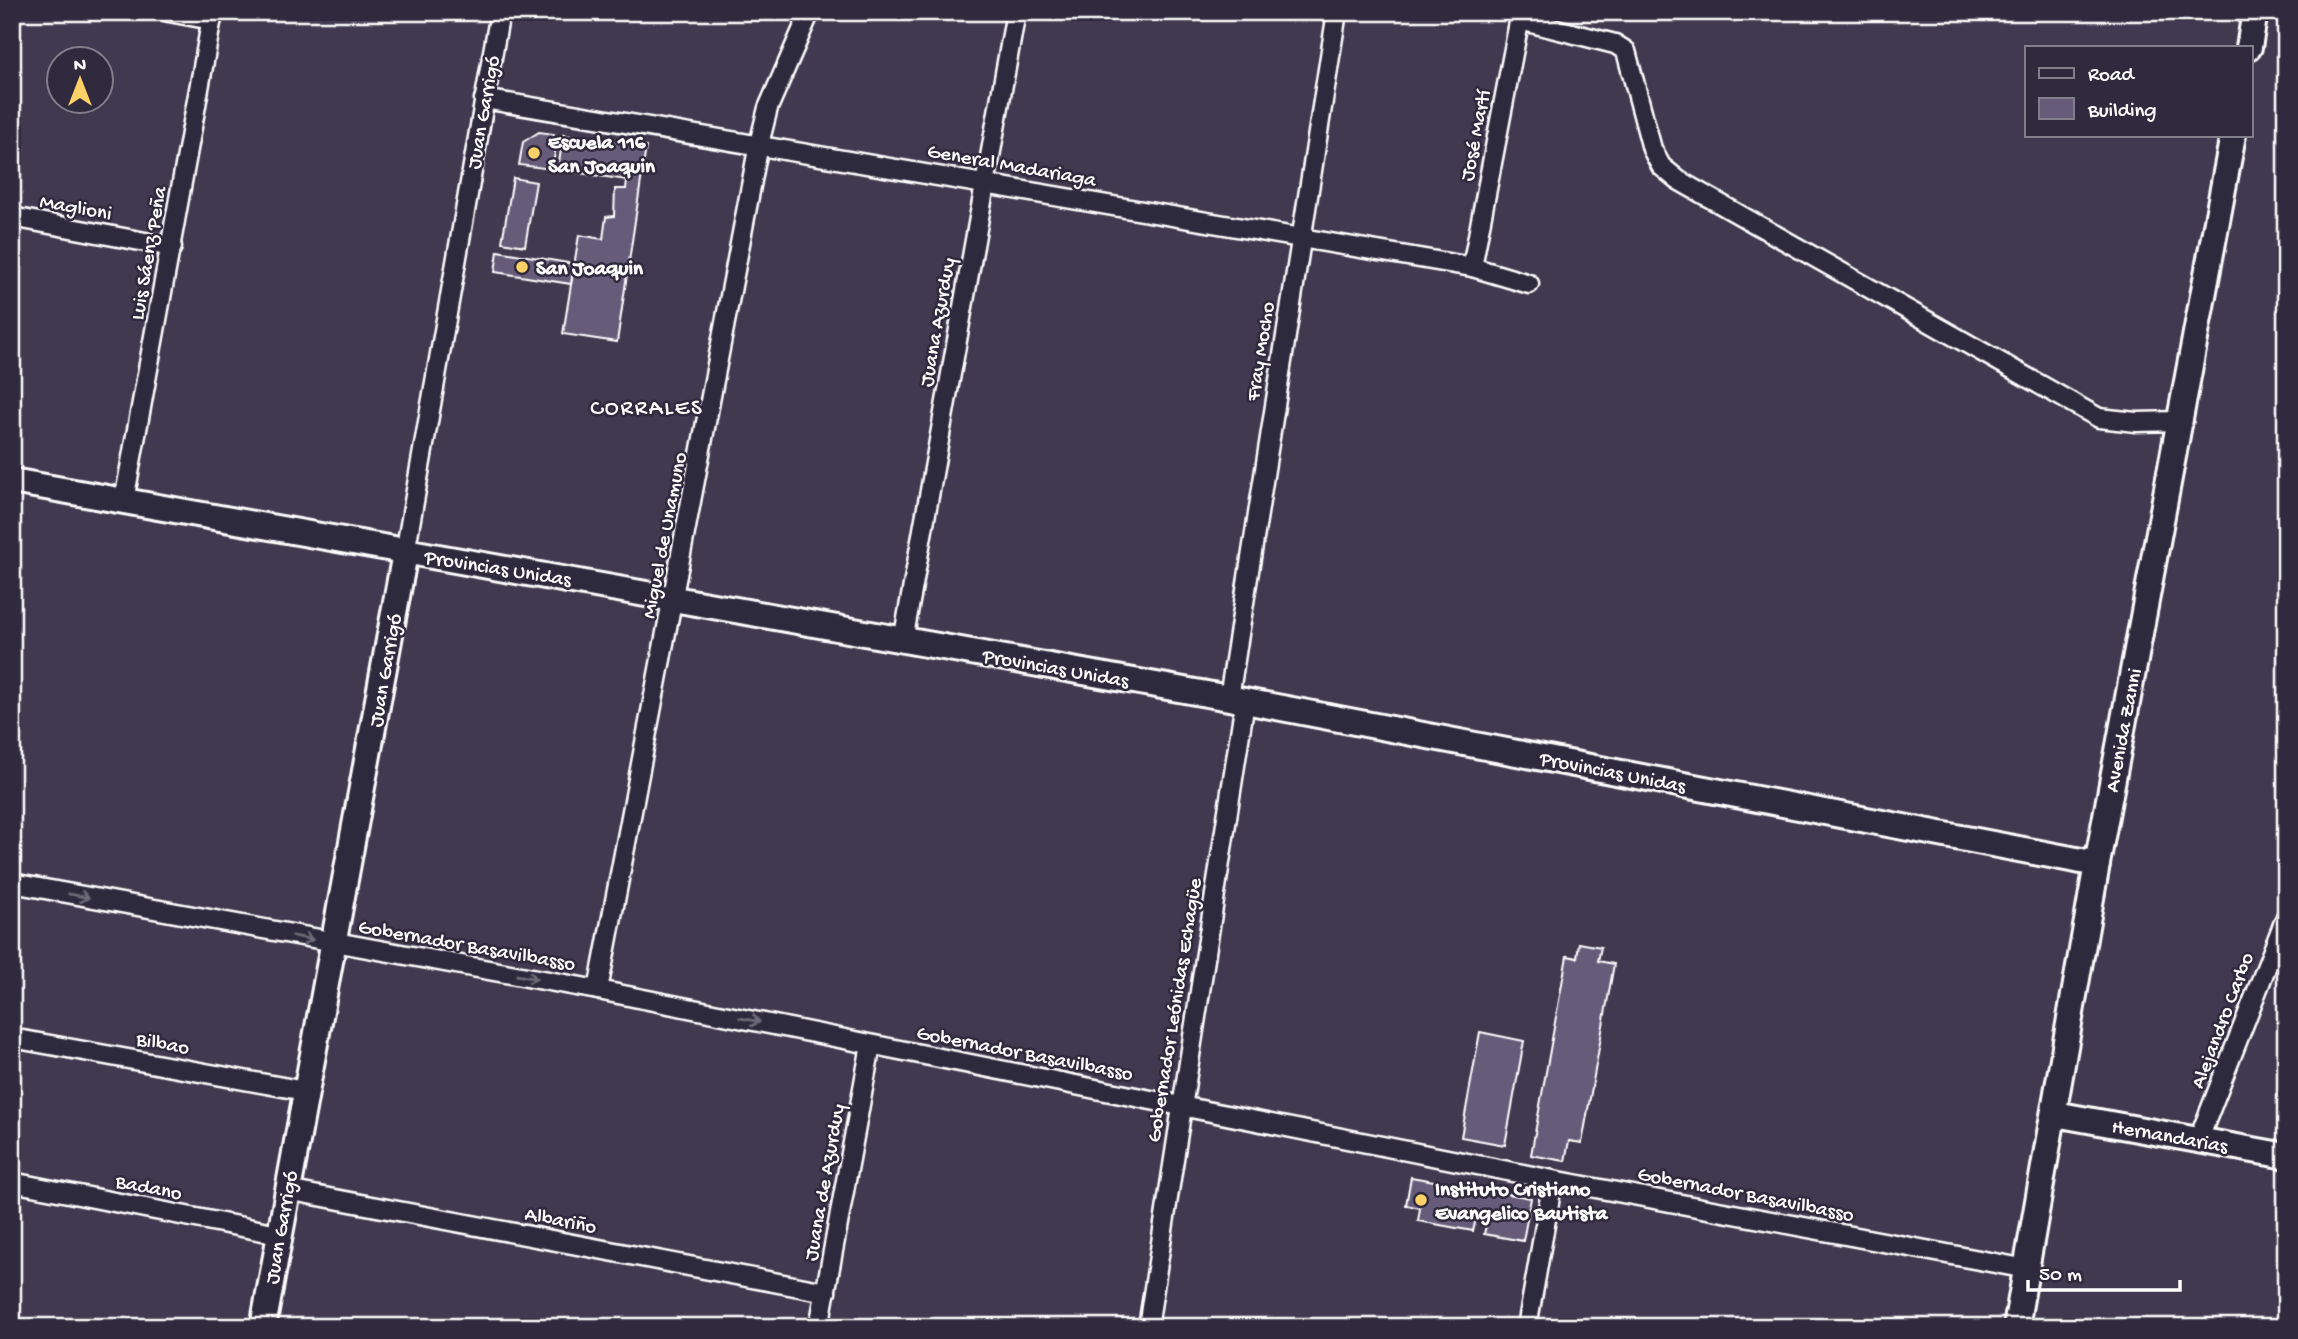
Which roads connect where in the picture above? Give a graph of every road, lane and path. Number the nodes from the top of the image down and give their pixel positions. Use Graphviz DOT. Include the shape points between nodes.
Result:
graph roads {
  1 [pos="169,12"];
  2 [pos="500,12"];
  3 [pos="810,12"];
  4 [pos="1016,12"];
  5 [pos="1337,12"];
  6 [pos="2255,12"];
  7 [pos="213,16"];
  8 [pos="1520,16"];
  9 [pos="2249,46"];
  10 [pos="484,99"];
  11 [pos="2233,136"];
  12 [pos="759,144"];
  13 [pos="985,181"];
  14 [pos="12,217"];
  15 [pos="1299,239"];
  16 [pos="172,247"];
  17 [pos="1472,267"];
  18 [pos="1529,284"];
  19 [pos="2181,421"];
  20 [pos="12,481"];
  21 [pos="124,501"];
  22 [pos="405,553"];
  23 [pos="674,597"];
  24 [pos="903,641"];
  25 [pos="1237,699"];
  26 [pos="2097,864"];
  27 [pos="12,883"];
  28 [pos="2286,917"];
  29 [pos="334,944"];
  30 [pos="598,990"];
  31 [pos="12,1038"];
  32 [pos="870,1045"];
  33 [pos="305,1091"];
  34 [pos="1181,1106"];
  35 [pos="2055,1114"];
  36 [pos="2199,1141"];
  37 [pos="2286,1156"];
  38 [pos="1553,1180"];
  39 [pos="12,1182"];
  40 [pos="287,1191"];
  41 [pos="278,1234"];
  42 [pos="2027,1269"];
  43 [pos="826,1292"];
  44 [pos="263,1327"];
  45 [pos="819,1327"];
  46 [pos="1147,1327"];
  47 [pos="1527,1327"];
  48 [pos="2016,1327"];
  1 -- 7 [label="street"];
  2 -- 10 [label="street, Juan Garrigó"];
  3 -- 12 [label="street, Miguel de Unamuno" via="768,108"];
  4 -- 13 [label="street, Juana Azurduy"];
  5 -- 15 [label="street, Fray Mocho"];
  6 -- 9 [label="street"];
  7 -- 16 [label="street, Luis Sáenz Peña"];
  8 -- 17 [label="street, José Martí"];
  8 -- 19 [label="street" via="1626,51 1651,149 1661,166 1678,180 2099,418"];
  10 -- 12 [label="street, General Madariaga"];
  10 -- 22 [label="street, Juan Garrigó"];
  11 -- 19 [label="street, Avenida Zanni"];
  12 -- 13 [label="street, General Madariaga"];
  12 -- 23 [label="street, Miguel de Unamuno"];
  13 -- 15 [label="street, General Madariaga"];
  13 -- 24 [label="street, Juana Azurduy"];
  14 -- 16 [label="street, Maglioni"];
  15 -- 17 [label="street, General Madariaga"];
  15 -- 25 [label="street, Fray Mocho"];
  16 -- 21 [label="street, Luis Sáenz Peña"];
  17 -- 18 [label="street, General Madariaga"];
  19 -- 26 [label="street, Avenida Zanni"];
  20 -- 21 [label="street, Provincias Unidas"];
  21 -- 22 [label="street, Provincias Unidas"];
  22 -- 23 [label="street, Provincias Unidas"];
  22 -- 29 [label="street, Juan Garrigó"];
  23 -- 24 [label="street, Provincias Unidas"];
  23 -- 30 [label="street, Miguel de Unamuno"];
  24 -- 25 [label="street, Provincias Unidas"];
  25 -- 26 [label="street, Provincias Unidas"];
  25 -- 34 [label="street, Gobernador Leónidas Echagüe"];
  26 -- 35 [label="street, Avenida Zanni"];
  27 -- 29 [label="street, Gobernador Basavilbasso, one-way"];
  28 -- 36 [label="street, Alejandro Carbo"];
  29 -- 30 [label="street, Gobernador Basavilbasso, one-way"];
  29 -- 33 [label="street, Juan Garrigó"];
  30 -- 32 [label="street, Gobernador Basavilbasso, one-way"];
  31 -- 33 [label="street, Bilbao"];
  32 -- 34 [label="street, Gobernador Basavilbasso"];
  32 -- 43 [label="street, Juana de Azurduy"];
  33 -- 40 [label="street, Juan Garrigó"];
  34 -- 38 [label="street, Gobernador Basavilbasso"];
  34 -- 46 [label="street, Gobernador Leónidas Echagüe"];
  35 -- 36 [label="street, Hernandarias"];
  35 -- 42 [label="street, Avenida Zanni"];
  36 -- 37 [label="street, Hernandarias"];
  38 -- 42 [label="street, Gobernador Basavilbasso"];
  38 -- 47 [label="street"];
  39 -- 41 [label="street, Badano"];
  40 -- 41 [label="street, Juan Garrigó"];
  40 -- 43 [label="street, Albariño"];
  41 -- 44 [label="street, Juan Garrigó"];
  42 -- 48 [label="street, Avenida Zanni"];
  43 -- 45 [label="street, Juana de Azurduy"];
}
